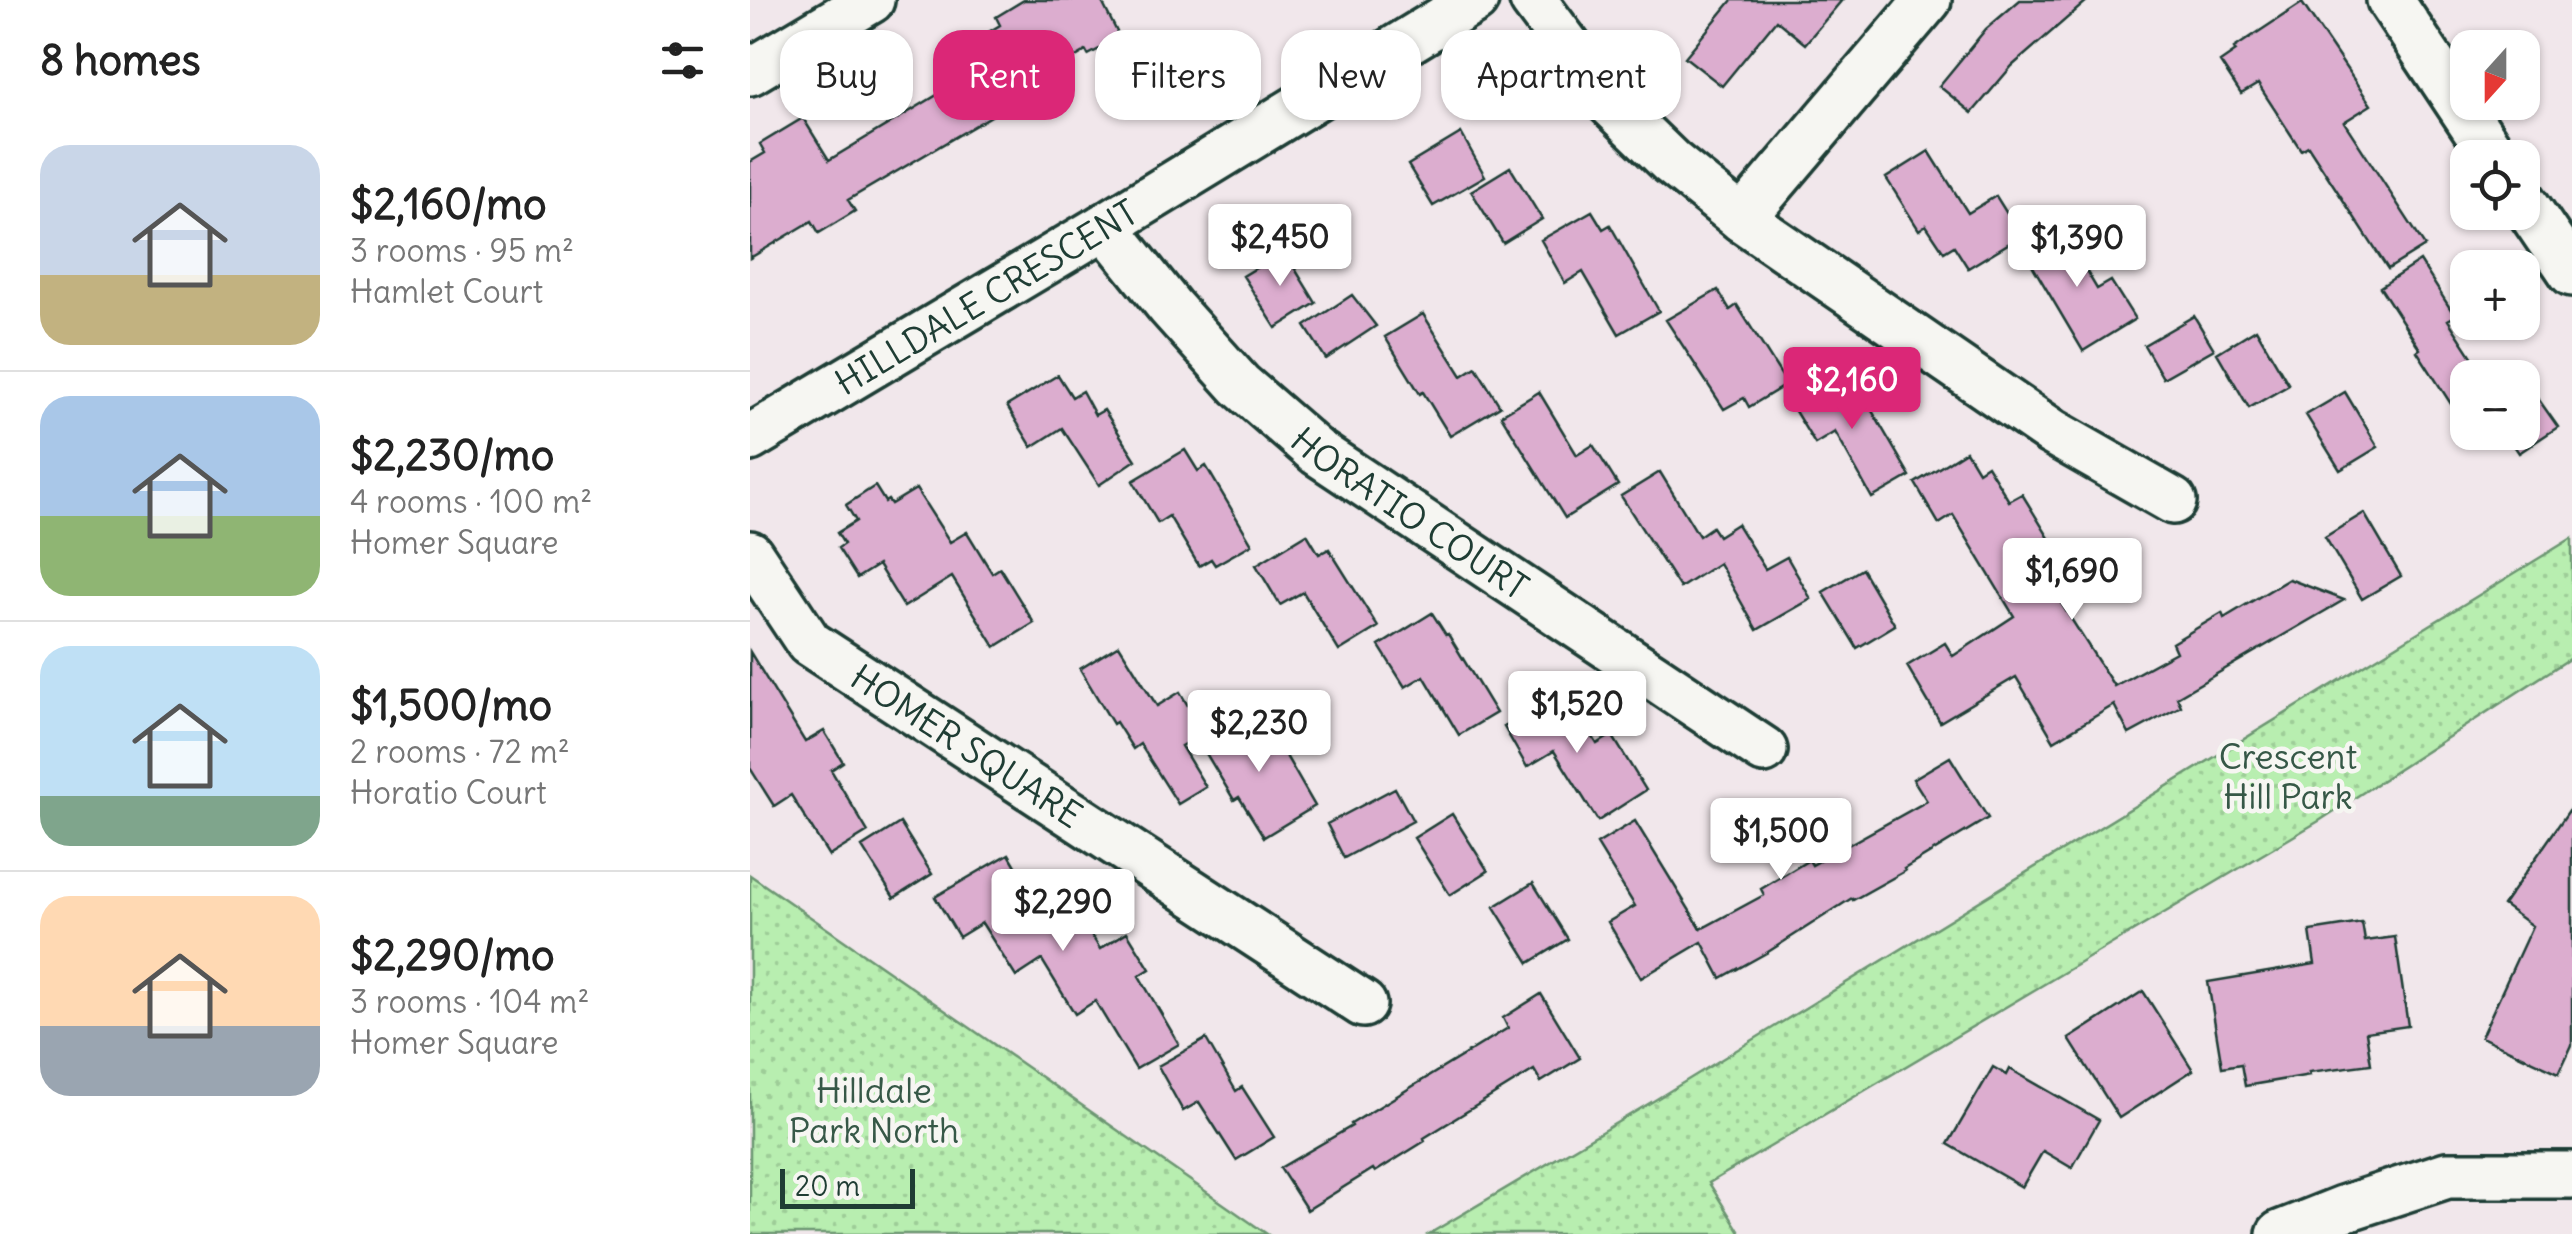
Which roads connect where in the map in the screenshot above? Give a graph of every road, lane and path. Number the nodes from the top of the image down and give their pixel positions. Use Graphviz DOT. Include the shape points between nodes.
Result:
graph roads {
  1 [pos="871,0"];
  2 [pos="1475,0"];
  3 [pos="1533,0"];
  4 [pos="1928,0"];
  5 [pos="2390,0"];
  6 [pos="750,72"];
  7 [pos="2483,140"];
  8 [pos="1742,219"];
  9 [pos="2540,225"];
  10 [pos="1104,226"];
  11 [pos="2572,272"];
  12 [pos="750,438"];
  13 [pos="2174,501"];
  14 [pos="750,554"];
  15 [pos="1764,750"];
  16 [pos="1363,1004"];
  17 [pos="2572,1175"];
  18 [pos="2280,1234"];
  1 -- 6 [label="street"];
  2 -- 10 [label="street, HILLDALE CRESCENT"];
  3 -- 8 [label="street" via="1609,102"];
  4 -- 8 [label="street"];
  5 -- 7 [label="street"];
  8 -- 13 [label="street" via="2052,432"];
  9 -- 11 [label="street"];
  10 -- 12 [label="street, HILLDALE CRESCENT"];
  10 -- 15 [label="street, HORATIO COURT" via="1240,385 1317,452"];
  14 -- 16 [label="street, HOMER SQUARE" via="810,642"];
  17 -- 18 [label="street" via="2447,1175"];
}
